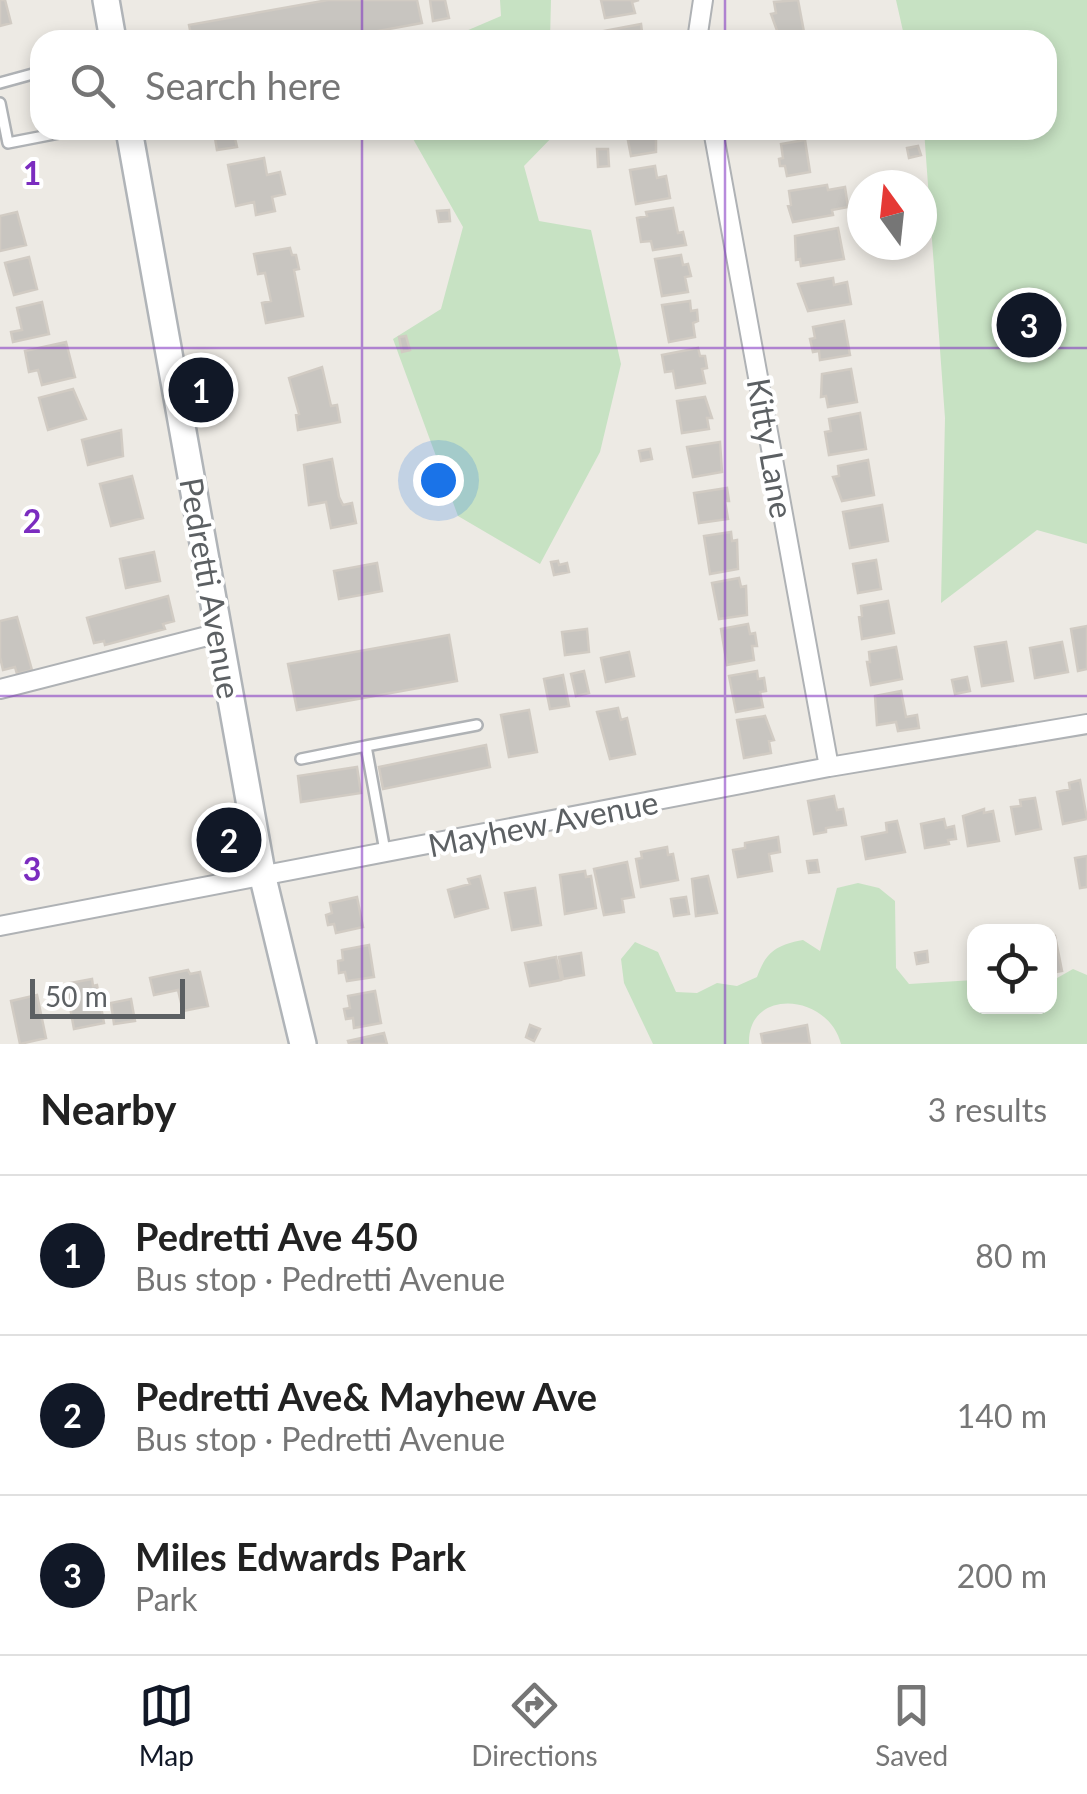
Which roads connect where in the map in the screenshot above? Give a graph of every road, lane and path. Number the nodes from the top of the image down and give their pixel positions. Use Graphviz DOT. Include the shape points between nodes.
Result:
graph roads {
  1 [pos="106,0"];
  2 [pos="704,0"];
  3 [pos="111,30"];
  4 [pos="699,30"];
  5 [pos="30,75"];
  6 [pos="0,83"];
  7 [pos="0,103"];
  8 [pos="30,139"];
  9 [pos="131,140"];
  10 [pos="715,140"];
  11 [pos="219,632"];
  12 [pos="0,689"];
  13 [pos="1087,724"];
  14 [pos="477,725"];
  15 [pos="366,746"];
  16 [pos="301,760"];
  17 [pos="829,767"];
  18 [pos="386,854"];
  19 [pos="263,878"];
  20 [pos="0,926"];
  21 [pos="303,1044"];
  1 -- 3 [label="street"];
  2 -- 4 [label="street"];
  5 -- 6 [label="lane"];
  7 -- 8 [label="lane" via="8,143"];
  9 -- 11 [label="street, Pedretti Avenue"];
  10 -- 17 [label="street, Kitty Lane"];
  11 -- 12 [label="street"];
  11 -- 19 [label="street, Pedretti Avenue"];
  13 -- 17 [label="street, Mayhew Avenue"];
  14 -- 15 [label="lane"];
  15 -- 16 [label="lane"];
  15 -- 18 [label="lane"];
  17 -- 18 [label="street, Mayhew Avenue"];
  18 -- 19 [label="street, Mayhew Avenue"];
  19 -- 20 [label="street, Mayhew Avenue"];
  19 -- 21 [label="street, Pedretti Avenue"];
}
